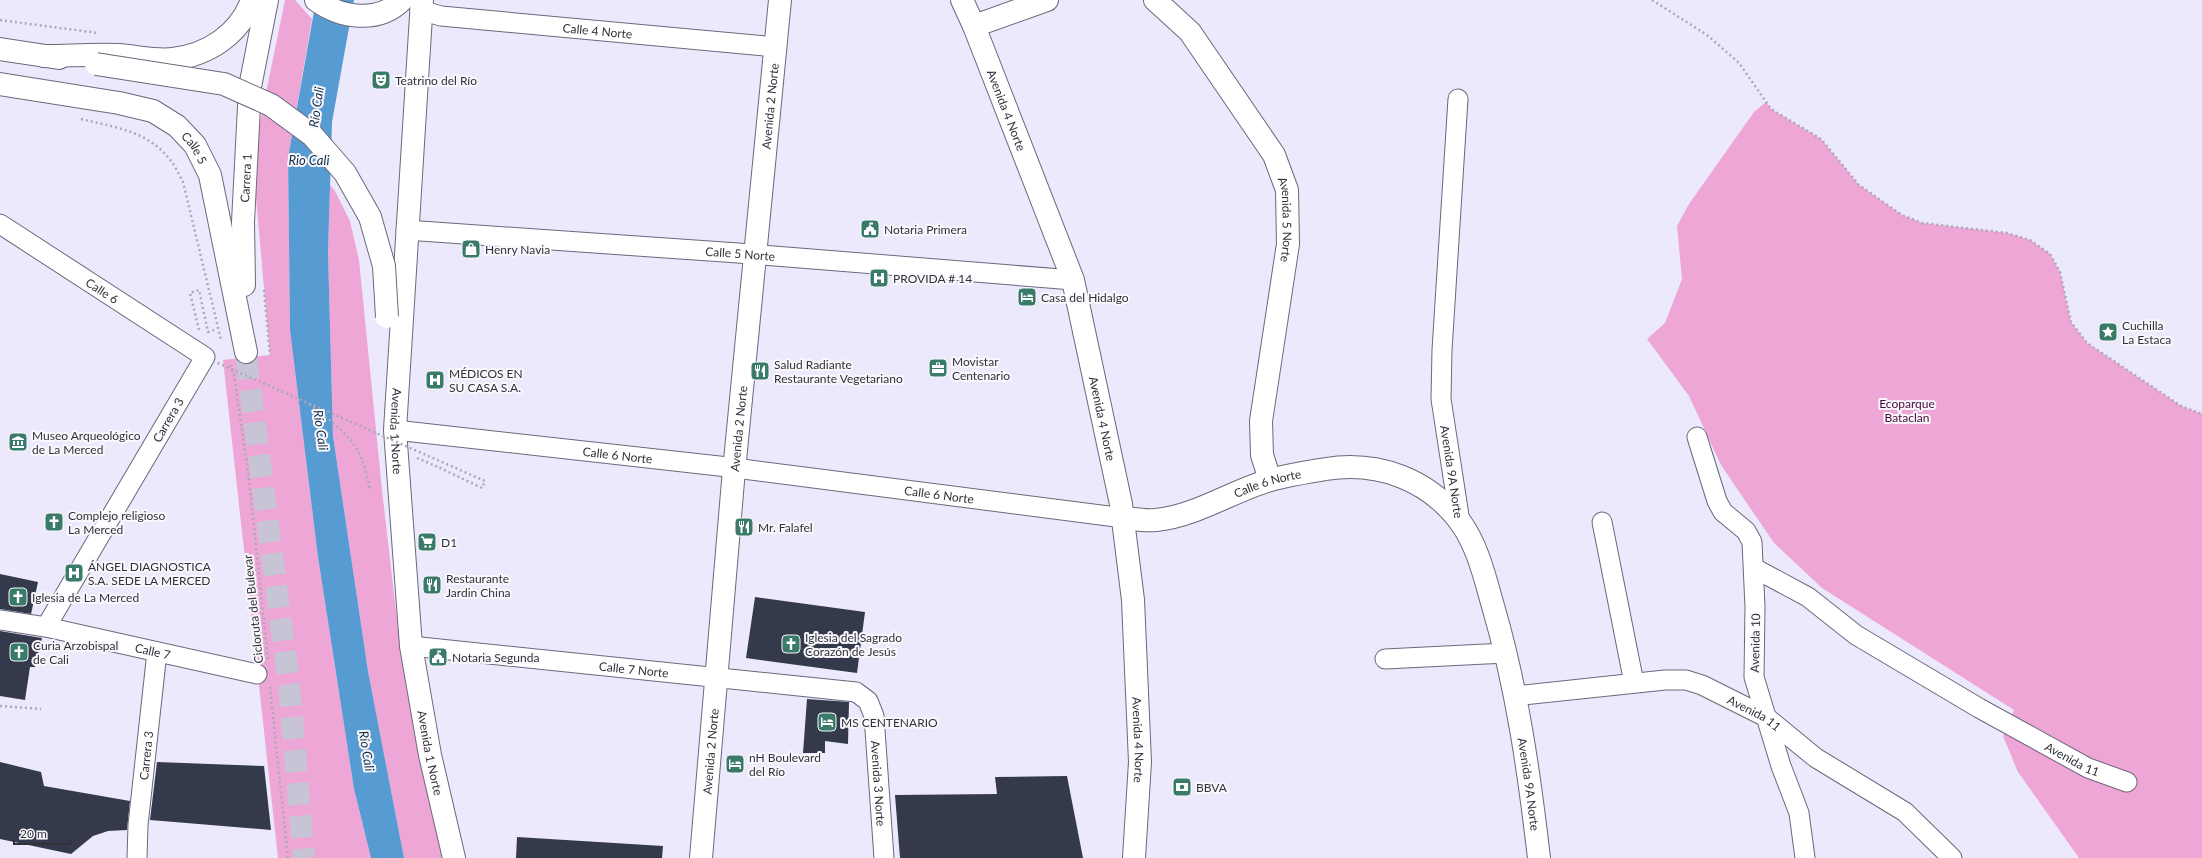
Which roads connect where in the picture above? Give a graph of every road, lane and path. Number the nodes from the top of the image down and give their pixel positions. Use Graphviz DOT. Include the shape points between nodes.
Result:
graph roads {
  1 [pos="252,0"];
  2 [pos="266,0"];
  3 [pos="316,0"];
  4 [pos="780,0"];
  5 [pos="962,0"];
  6 [pos="1047,0"];
  7 [pos="1155,0"];
  8 [pos="1652,0"];
  9 [pos="415,3"];
  10 [pos="0,20"];
  11 [pos="974,26"];
  12 [pos="103,33"];
  13 [pos="776,47"];
  14 [pos="0,49"];
  15 [pos="44,56"];
  16 [pos="0,84"];
  17 [pos="1458,99"];
  18 [pos="79,119"];
  19 [pos="0,224"];
  20 [pos="406,230"];
  21 [pos="756,254"];
  22 [pos="1073,280"];
  23 [pos="218,329"];
  24 [pos="223,344"];
  25 [pos="240,357"];
  26 [pos="209,359"];
  27 [pos="309,404"];
  28 [pos="2202,414"];
  29 [pos="395,430"];
  30 [pos="1697,437"];
  31 [pos="411,455"];
  32 [pos="734,468"];
  33 [pos="1270,480"];
  34 [pos="370,491"];
  35 [pos="1124,518"];
  36 [pos="1460,522"];
  37 [pos="1602,522"];
  38 [pos="1754,568"];
  39 [pos="0,620"];
  40 [pos="46,627"];
  41 [pos="411,646"];
  42 [pos="157,652"];
  43 [pos="1506,653"];
  44 [pos="1385,659"];
  45 [pos="265,676"];
  46 [pos="716,677"];
  47 [pos="1634,683"];
  48 [pos="856,692"];
  49 [pos="1515,696"];
  50 [pos="0,706"];
  51 [pos="41,709"];
  52 [pos="1766,717"];
  53 [pos="2128,782"];
  54 [pos="137,858"];
  55 [pos="288,858"];
  56 [pos="454,858"];
  57 [pos="700,858"];
  58 [pos="884,858"];
  59 [pos="1134,858"];
  60 [pos="1539,858"];
  61 [pos="1805,858"];
  62 [pos="1952,858"];
  1 -- 15 [label="main road" via="234,31 206,52 172,60 117,55"];
  2 -- 25 [label="main road, Carrera 1" via="250,95 242,222"];
  3 -- 9 [label="main road" via="331,10 349,16 367,16"];
  4 -- 13 [label="main road, Avenida 2 Norte"];
  5 -- 11 [label="main road, Avenida 4 Norte"];
  6 -- 11 [label="main road"];
  7 -- 33 [label="main road, Avenida 5 Norte" via="1190,32 1274,155 1286,190 1288,244 1261,421 1262,455"];
  8 -- 28 [label="path" via="1707,35 1739,64 1771,109 1821,139 1859,185 1902,215 1922,223 2007,233 2030,240 2050,254 2060,272 2071,322 2087,343 2181,406"];
  9 -- 13 [label="street, Calle 4 Norte" via="441,16"];
  9 -- 20 [label="main road, Avenida 1 Norte"];
  10 -- 12 [label="path"];
  11 -- 22 [label="main road, Avenida 4 Norte"];
  13 -- 21 [label="main road, Avenida 2 Norte"];
  14 -- 15 [label="main road"];
  15 -- 29 [label="main road, bridge" via="224,84 271,105 312,135 345,173 370,217 384,266"];
  16 -- 25 [label="main road, Calle 5" via="153,111 177,126 195,145 210,175"];
  17 -- 36 [label="street, Avenida 9A Norte" via="1441,399"];
  18 -- 23 [label="path" via="131,131 150,140 171,160 183,182"];
  19 -- 26 [label="street, Calle 6"];
  20 -- 21 [label="street, Calle 5 Norte"];
  20 -- 29 [label="main road, Avenida 1 Norte"];
  21 -- 22 [label="street, Calle 5 Norte"];
  21 -- 32 [label="main road, Avenida 2 Norte"];
  22 -- 35 [label="main road, Avenida 4 Norte"];
  23 -- 24 [label="path"];
  23 -- 26 [label="path" via="208,332 199,290 190,293"];
  25 -- 45 [label="path, Cicloruta del Bulevar" via="234,375 249,479"];
  26 -- 27 [label="path, bridge"];
  26 -- 40 [label="street, Carrera 3"];
  27 -- 31 [label="path, bridge" via="485,481 482,488"];
  27 -- 34 [label="path, bridge" via="347,433 366,468"];
  29 -- 32 [label="street, Calle 6 Norte"];
  29 -- 41 [label="main road, Avenida 1 Norte"];
  30 -- 38 [label="street, Avenida 10" via="1717,501 1723,512 1746,531 1752,542"];
  32 -- 35 [label="street, Calle 6 Norte"];
  32 -- 46 [label="main road, Avenida 2 Norte"];
  33 -- 35 [label="main road, Calle 6 Norte" via="1186,513 1156,520"];
  33 -- 36 [label="main road, Calle 6 Norte" via="1354,466 1378,469 1416,482 1433,494"];
  35 -- 59 [label="main road, Avenida 4 Norte" via="1133,600 1140,762"];
  36 -- 43 [label="main road, Avenida 9A Norte" via="1478,557"];
  37 -- 47 [label="street"];
  38 -- 52 [label="street, Avenida 10" via="1754,677"];
  38 -- 53 [label="street, Avenida 11" via="1808,598 1856,634 1979,708 2088,768"];
  39 -- 40 [label="street, Calle 7"];
  40 -- 42 [label="street, Calle 7"];
  41 -- 46 [label="street, Calle 7 Norte"];
  41 -- 56 [label="main road, Avenida 1 Norte" via="430,755"];
  42 -- 45 [label="street, Calle 7"];
  42 -- 54 [label="street, Carrera 3" via="138,826"];
  43 -- 44 [label="street"];
  43 -- 49 [label="main road, Avenida 9A Norte"];
  45 -- 55 [label="path, Cicloruta del Bulevar"];
  46 -- 48 [label="street, Calle 7 Norte"];
  46 -- 57 [label="main road, Avenida 2 Norte"];
  47 -- 49 [label="street, Avenida 11"];
  47 -- 52 [label="street, Avenida 11" via="1686,680 1702,685"];
  48 -- 58 [label="street, Avenida 3 Norte" via="868,701 874,716"];
  49 -- 60 [label="main road, Avenida 9A Norte" via="1525,747"];
  50 -- 51 [label="path"];
  52 -- 61 [label="street, Avenida 10" via="1799,813"];
  52 -- 62 [label="street, Avenida 11" via="1816,758 1905,812"];
}
